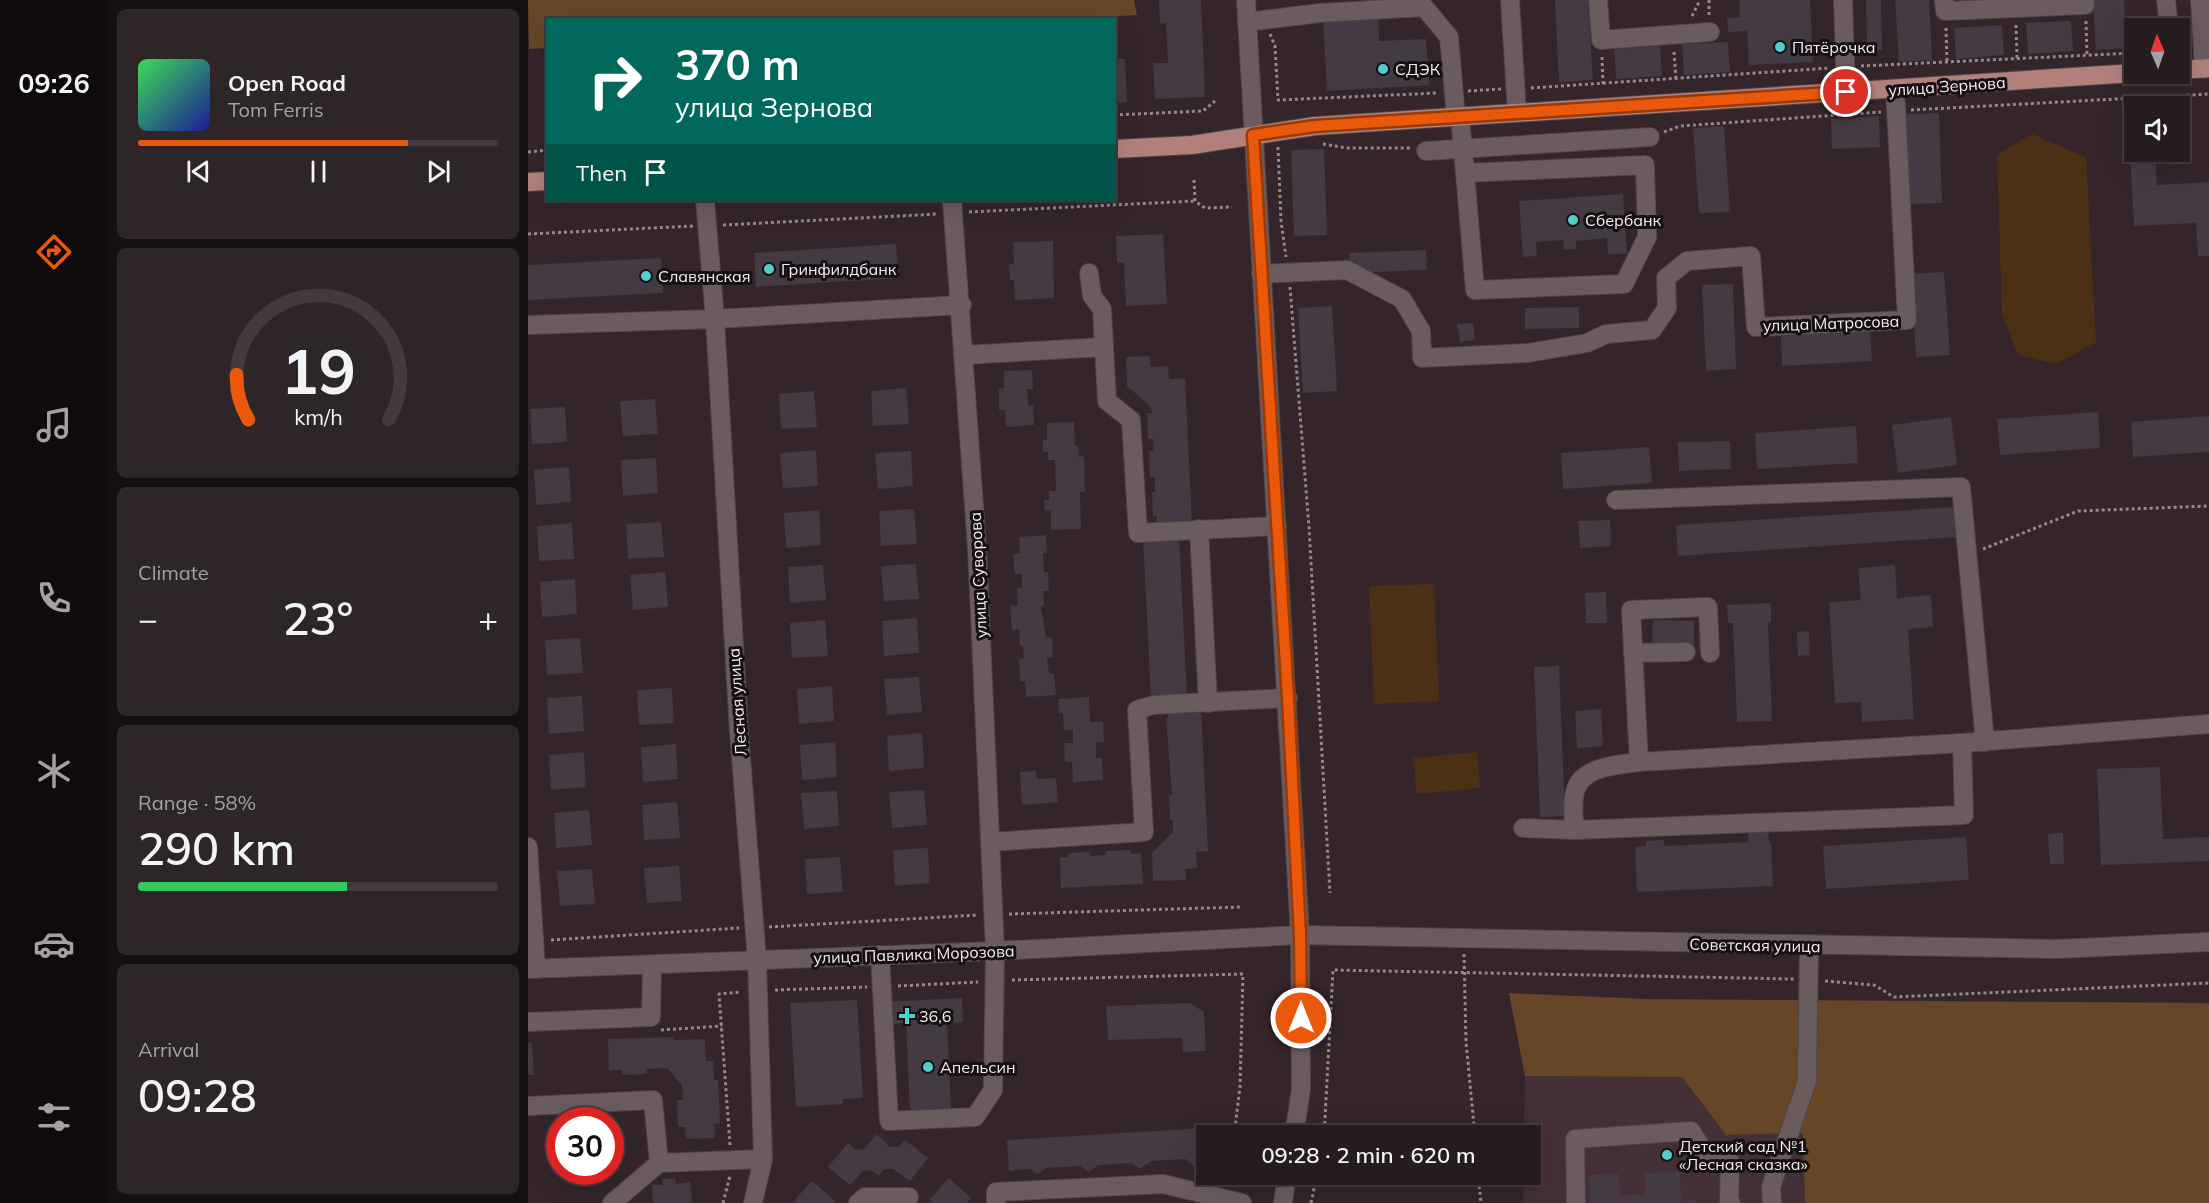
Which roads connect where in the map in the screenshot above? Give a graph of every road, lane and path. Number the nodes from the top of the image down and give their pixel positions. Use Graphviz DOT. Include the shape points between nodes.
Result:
graph roads {
  1 [pos="1246,0"];
  2 [pos="1510,0"];
  3 [pos="1598,0"];
  4 [pos="1843,0"];
  5 [pos="2166,0"];
  6 [pos="2200,0"];
  7 [pos="2085,2"];
  8 [pos="1945,6"];
  9 [pos="2015,8"];
  10 [pos="2168,18"];
  11 [pos="1247,22"];
  12 [pos="1266,22"];
  13 [pos="1710,32"];
  14 [pos="1673,35"];
  15 [pos="1601,40"];
  16 [pos="2124,53"];
  17 [pos="2087,55"];
  18 [pos="2017,59"];
  19 [pos="1947,62"];
  20 [pos="1845,67"];
  21 [pos="2206,69"];
  22 [pos="2190,70"];
  23 [pos="2124,74"];
  24 [pos="1676,80"];
  25 [pos="1603,84"];
  26 [pos="1515,88"];
  27 [pos="1895,89"];
  28 [pos="1454,92"];
  29 [pos="1846,92"];
  30 [pos="2209,94"];
  31 [pos="1215,101"];
  32 [pos="1896,111"];
  33 [pos="1517,113"];
  34 [pos="1116,115"];
  35 [pos="1458,117"];
  36 [pos="1253,135"];
  37 [pos="1650,137"];
  38 [pos="1316,144"];
  39 [pos="1288,146"];
  40 [pos="1463,148"];
  41 [pos="1116,149"];
  42 [pos="546,150"];
  43 [pos="1426,151"];
  44 [pos="528,152"];
  45 [pos="1465,173"];
  46 [pos="1194,180"];
  47 [pos="546,181"];
  48 [pos="528,182"];
  49 [pos="705,201"];
  50 [pos="1195,201"];
  51 [pos="953,206"];
  52 [pos="1232,207"];
  53 [pos="707,225"];
  54 [pos="528,234"];
  55 [pos="1289,272"];
  56 [pos="1089,273"];
  57 [pos="1261,274"];
  58 [pos="962,305"];
  59 [pos="715,319"];
  60 [pos="528,326"];
  61 [pos="1104,347"];
  62 [pos="965,355"];
  63 [pos="1616,500"];
  64 [pos="2209,506"];
  65 [pos="1277,526"];
  66 [pos="1199,529"];
  67 [pos="1967,555"];
  68 [pos="1686,652"];
  69 [pos="1710,653"];
  70 [pos="1634,654"];
  71 [pos="1288,698"];
  72 [pos="1208,703"];
  73 [pos="2209,724"];
  74 [pos="1986,742"];
  75 [pos="1962,743"];
  76 [pos="1639,762"];
  77 [pos="1523,828"];
  78 [pos="1574,830"];
  79 [pos="990,842"];
  80 [pos="528,846"];
  81 [pos="1330,893"];
  82 [pos="1240,907"];
  83 [pos="993,914"];
  84 [pos="754,927"];
  85 [pos="1300,935"];
  86 [pos="1464,940"];
  87 [pos="534,941"];
  88 [pos="2209,942"];
  89 [pos="1809,946"];
  90 [pos="995,951"];
  91 [pos="880,956"];
  92 [pos="757,960"];
  93 [pos="652,964"];
  94 [pos="532,969"];
  95 [pos="1463,973"];
  96 [pos="1806,980"];
  97 [pos="994,981"];
  98 [pos="2209,983"];
  99 [pos="882,987"];
  100 [pos="758,991"];
  101 [pos="528,1022"];
  102 [pos="528,1106"];
  103 [pos="1235,1125"];
  104 [pos="1295,1125"];
  105 [pos="1325,1125"];
  106 [pos="1474,1125"];
  107 [pos="730,1160"];
  108 [pos="763,1160"];
  109 [pos="658,1163"];
  110 [pos="1285,1185"];
  111 [pos="1315,1185"];
  112 [pos="1479,1185"];
  113 [pos="1080,1196"];
  114 [pos="909,1197"];
  115 [pos="612,1203"];
  116 [pos="723,1203"];
  117 [pos="753,1203"];
  118 [pos="858,1203"];
  119 [pos="996,1203"];
  120 [pos="1242,1203"];
  121 [pos="1283,1203"];
  122 [pos="1311,1203"];
  123 [pos="1481,1203"];
  124 [pos="1576,1203"];
  125 [pos="1731,1203"];
  126 [pos="1772,1203"];
  1 -- 11 [label="street"];
  2 -- 26 [label="street"];
  3 -- 15 [label="street"];
  4 -- 20 [label="street"];
  5 -- 10 [label="street"];
  6 -- 21 [label="street"];
  7 -- 9 [label="street"];
  7 -- 17 [label="path"];
  8 -- 9 [label="street"];
  8 -- 19 [label="path"];
  9 -- 18 [label="path"];
  11 -- 12 [label="street"];
  11 -- 36 [label="street"];
  12 -- 28 [label="street" via="1320,13 1424,7 1449,37"];
  12 -- 28 [label="path" via="1275,46 1278,100"];
  13 -- 14 [label="street"];
  14 -- 15 [label="street"];
  14 -- 24 [label="path"];
  15 -- 25 [label="path"];
  16 -- 17 [label="path"];
  17 -- 18 [label="path"];
  18 -- 19 [label="path"];
  19 -- 20 [label="path"];
  20 -- 24 [label="path"];
  20 -- 29 [label="street"];
  21 -- 22 [label="main road"];
  23 -- 27 [label="main road, улица Зернова"];
  24 -- 25 [label="path"];
  25 -- 26 [label="path"];
  26 -- 28 [label="path"];
  26 -- 33 [label="street"];
  27 -- 29 [label="main road, улица Зернова"];
  27 -- 32 [label="street, улица Матросова"];
  28 -- 35 [label="street"];
  29 -- 33 [label="main road, улица Зернова"];
  30 -- 32 [label="path"];
  31 -- 34 [label="path" via="1203,111"];
  32 -- 37 [label="path" via="1680,126"];
  32 -- 55 [label="street, улица Матросова" via="1907,320 1756,327 1751,256 1687,261 1666,278 1667,308 1652,330 1606,334 1587,343 1528,353 1422,358 1421,331 1402,299 1347,270"];
  33 -- 35 [label="main road, улица Зернова"];
  35 -- 36 [label="main road, улица Зернова" via="1315,126"];
  35 -- 40 [label="street"];
  36 -- 41 [label="main road, улица Зернова" via="1192,145"];
  36 -- 57 [label="street"];
  37 -- 40 [label="street"];
  38 -- 43 [label="path" via="1346,148 1398,146"];
  39 -- 55 [label="path" via="1278,147 1281,221"];
  40 -- 43 [label="street"];
  40 -- 45 [label="street"];
  42 -- 44 [label="path"];
  45 -- 45 [label="street" via="1645,165 1647,237 1624,284 1475,290"];
  46 -- 50 [label="path"];
  47 -- 48 [label="main road"];
  49 -- 53 [label="street, Лесная улица"];
  50 -- 51 [label="path"];
  50 -- 52 [label="path" via="1205,208"];
  51 -- 53 [label="path"];
  51 -- 58 [label="street, улица Суворова"];
  53 -- 54 [label="path"];
  53 -- 59 [label="street, Лесная улица"];
  55 -- 57 [label="street, улица Матросова"];
  55 -- 81 [label="path" via="1309,527"];
  56 -- 61 [label="street" via="1092,296 1102,309"];
  57 -- 65 [label="street"];
  58 -- 59 [label="street"];
  58 -- 62 [label="street, улица Суворова"];
  59 -- 60 [label="street"];
  59 -- 84 [label="street, Лесная улица"];
  61 -- 62 [label="street"];
  61 -- 66 [label="street" via="1107,401 1131,420 1138,533"];
  62 -- 79 [label="street, улица Суворова"];
  63 -- 67 [label="street" via="1961,487"];
  64 -- 67 [label="path" via="2078,512"];
  65 -- 66 [label="street"];
  65 -- 71 [label="street"];
  66 -- 72 [label="street"];
  67 -- 74 [label="street"];
  68 -- 70 [label="street"];
  69 -- 70 [label="street" via="1708,607 1631,609"];
  70 -- 76 [label="street"];
  71 -- 72 [label="street"];
  71 -- 85 [label="street"];
  72 -- 79 [label="street" via="1153,705 1137,710 1144,831"];
  73 -- 74 [label="street"];
  74 -- 75 [label="street"];
  75 -- 76 [label="street"];
  75 -- 78 [label="street" via="1964,815"];
  76 -- 78 [label="street" via="1599,768 1584,778 1575,791"];
  77 -- 78 [label="street"];
  79 -- 83 [label="street, улица Суворова"];
  80 -- 87 [label="street"];
  82 -- 83 [label="path"];
  83 -- 84 [label="path"];
  83 -- 90 [label="street, улица Суворова"];
  84 -- 87 [label="path"];
  84 -- 92 [label="street, Лесная улица"];
  85 -- 86 [label="street, Советская улица"];
  85 -- 90 [label="street, улица Павлика Морозова"];
  85 -- 104 [label="street" via="1301,1089"];
  86 -- 89 [label="street, Советская улица"];
  86 -- 95 [label="path"];
  87 -- 94 [label="street"];
  88 -- 89 [label="street, Советская улица" via="2056,949"];
  89 -- 96 [label="street"];
  90 -- 91 [label="street, улица Павлика Морозова"];
  90 -- 97 [label="street, улица Суворова"];
  91 -- 92 [label="street, улица Павлика Морозова"];
  91 -- 99 [label="street"];
  92 -- 93 [label="street, улица Павлика Морозова"];
  92 -- 100 [label="street, Лесная улица"];
  93 -- 94 [label="street, улица Павлика Морозова"];
  93 -- 101 [label="street" via="651,1017"];
  95 -- 96 [label="path"];
  95 -- 105 [label="path" via="1333,970"];
  95 -- 106 [label="path"];
  96 -- 98 [label="path" via="1874,985 1894,997"];
  96 -- 126 [label="street" via="1807,1081 1771,1187"];
  97 -- 99 [label="path"];
  97 -- 99 [label="street, улица Суворова" via="993,1090 975,1117 889,1121"];
  97 -- 103 [label="path" via="1243,974"];
  99 -- 100 [label="path"];
  100 -- 107 [label="path" via="719,994"];
  100 -- 108 [label="street, Лесная улица"];
  102 -- 109 [label="street" via="653,1100"];
  107 -- 108 [label="street"];
  107 -- 109 [label="street"];
  107 -- 116 [label="path" via="731,1174"];
  108 -- 117 [label="street, Лесная улица"];
  109 -- 115 [label="street"];
  110 -- 121 [label="street"];
  111 -- 122 [label="path"];
  112 -- 123 [label="path"];
  113 -- 119 [label="street" via="996,1192"];
  113 -- 120 [label="street" via="1162,1184"];
  114 -- 118 [label="street" via="865,1197"];
  124 -- 125 [label="street" via="1575,1139 1691,1131 1706,1155 1730,1162"];
}
